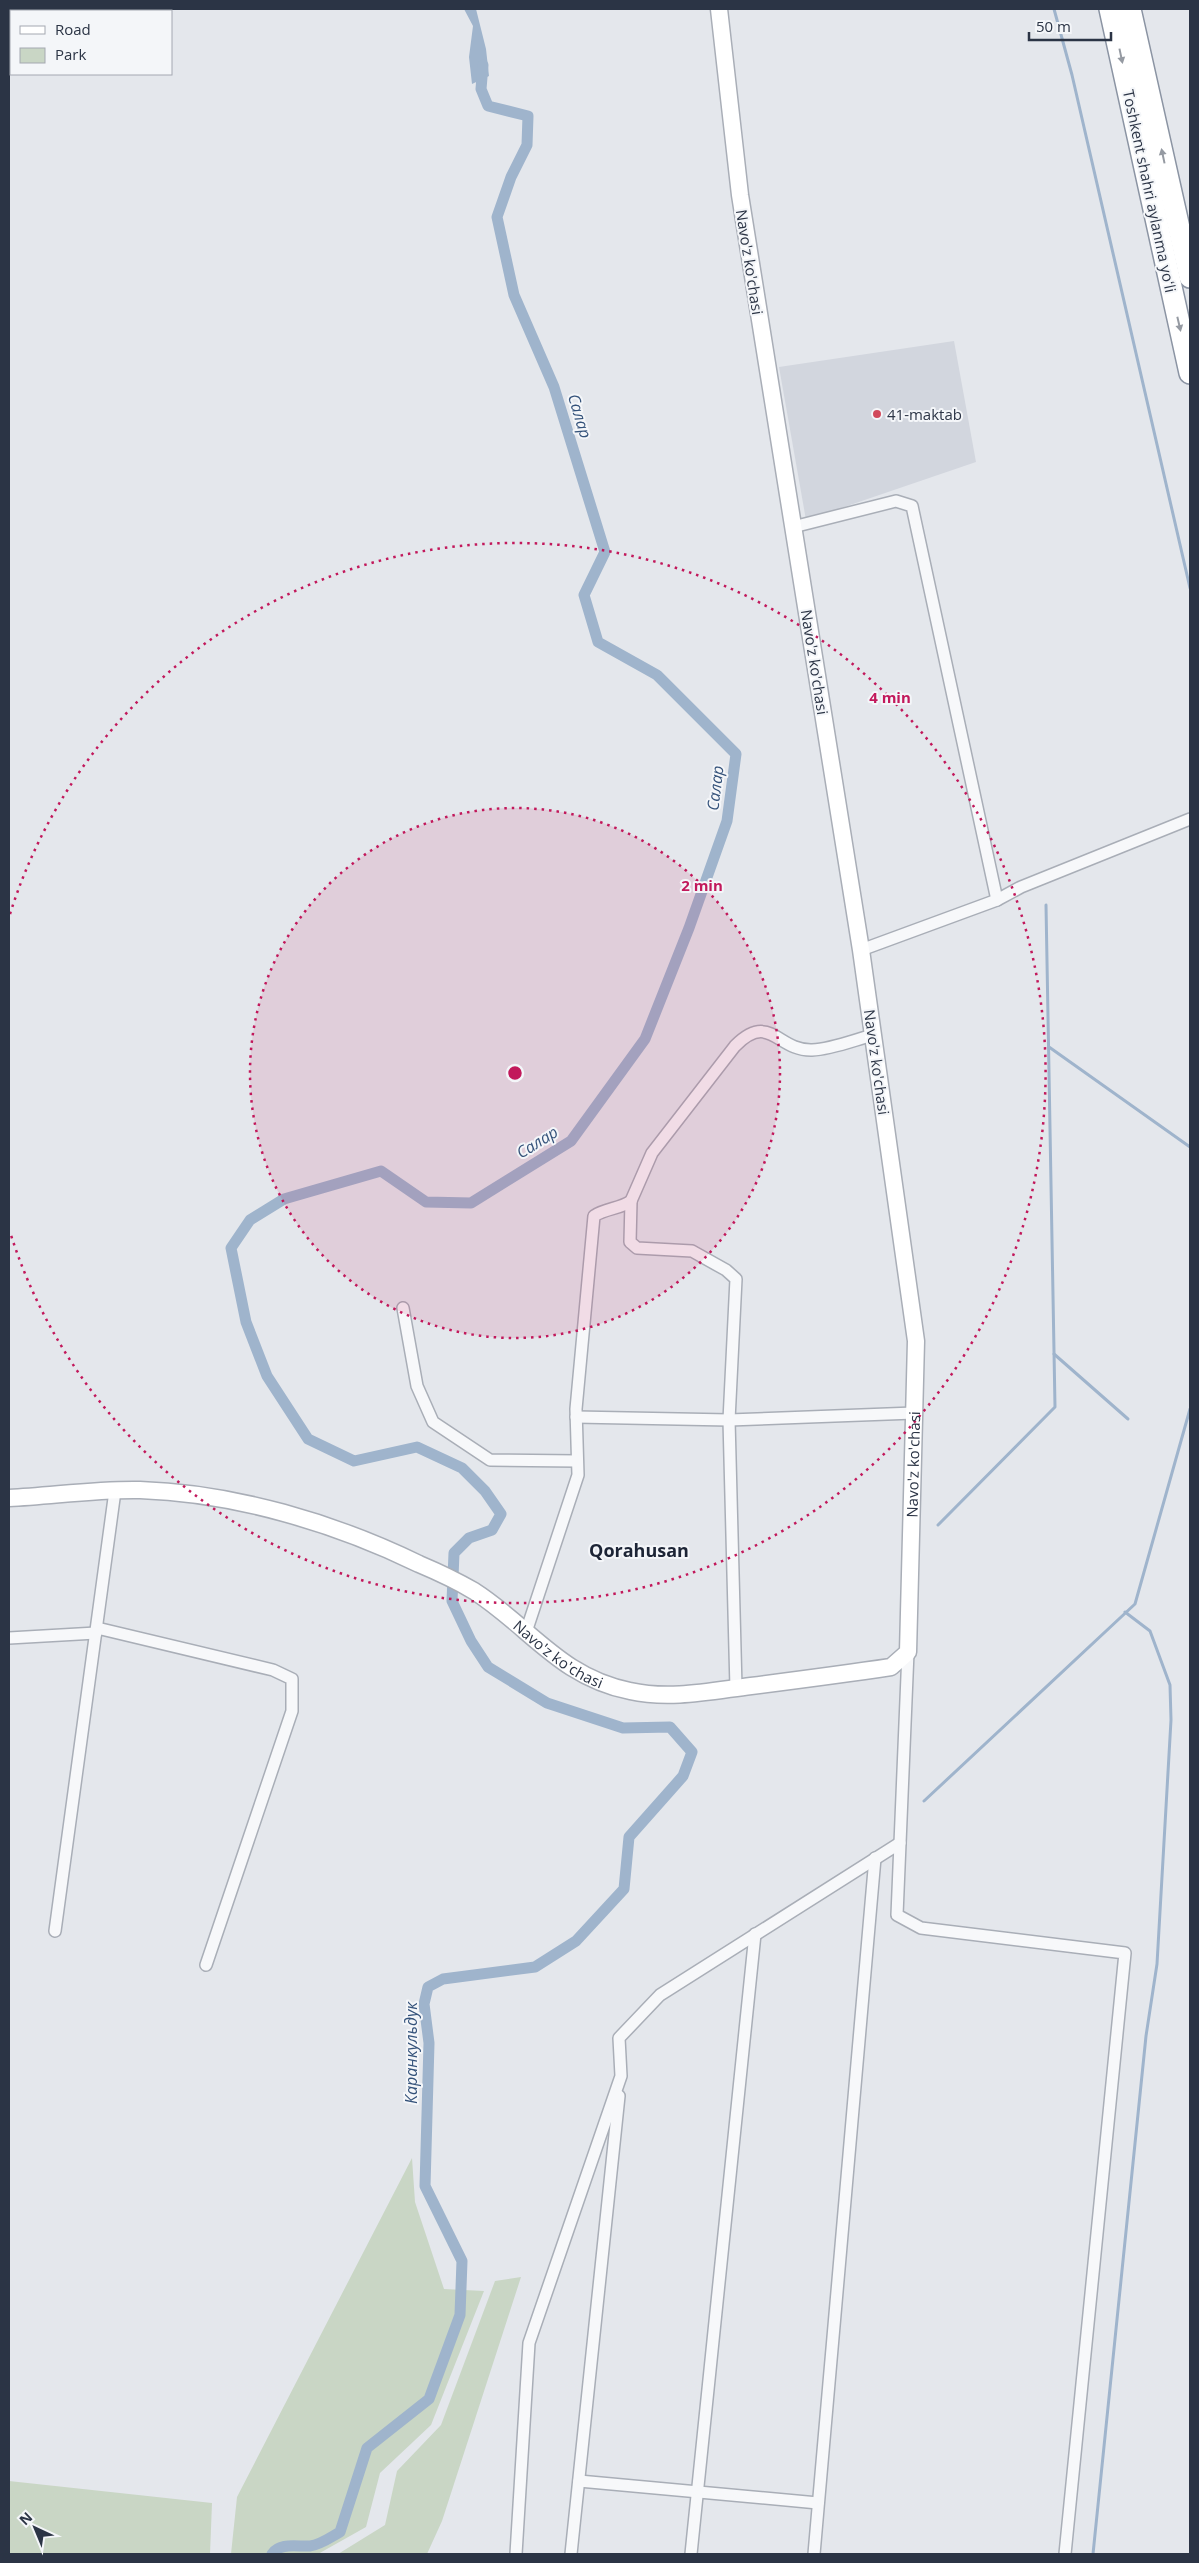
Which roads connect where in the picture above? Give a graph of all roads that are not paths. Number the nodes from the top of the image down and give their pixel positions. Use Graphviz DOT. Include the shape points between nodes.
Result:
graph roads {
  1 [pos="719,9"];
  2 [pos="1110,9"];
  3 [pos="1130,9"];
  4 [pos="1163,206"];
  5 [pos="1190,277"];
  6 [pos="1190,373"];
  7 [pos="793,527"];
  8 [pos="1190,819"];
  9 [pos="997,900"];
  10 [pos="861,950"];
  11 [pos="873,1035"];
  12 [pos="631,1200"];
  13 [pos="402,1308"];
  14 [pos="914,1413"];
  15 [pos="576,1417"];
  16 [pos="729,1420"];
  17 [pos="578,1461"];
  18 [pos="114,1491"];
  19 [pos="9,1498"];
  20 [pos="96,1631"];
  21 [pos="526,1632"];
  22 [pos="9,1638"];
  23 [pos="908,1652"];
  24 [pos="891,1667"];
  25 [pos="906,1684"];
  26 [pos="736,1688"];
  27 [pos="900,1843"];
  28 [pos="875,1858"];
  29 [pos="55,1930"];
  30 [pos="756,1934"];
  31 [pos="206,1965"];
  32 [pos="621,2076"];
  33 [pos="579,2481"];
  34 [pos="698,2492"];
  35 [pos="818,2503"];
  36 [pos="516,2554"];
  37 [pos="571,2554"];
  38 [pos="691,2554"];
  39 [pos="814,2554"];
  40 [pos="1065,2554"];
  1 -- 7 [label="street, Navo'z ko'chasi" via="740,195"];
  2 -- 4 [label="highway, Toshkent shahri aylanma yoʻli, one-way"];
  4 -- 3 [label="highway, Toshkent shahri aylanma yoʻli, one-way"];
  4 -- 5 [label="highway, Toshkent shahri aylanma yoʻli"];
  4 -- 6 [label="highway, Toshkent shahri aylanma yoʻli, one-way"];
  7 -- 9 [label="street" via="896,501 912,506"];
  7 -- 10 [label="street, Navo'z ko'chasi"];
  8 -- 9 [label="street" via="1021,886"];
  9 -- 10 [label="street"];
  10 -- 11 [label="street, Navo'z ko'chasi"];
  11 -- 12 [label="street" via="813,1050 801,1049 757,1031 747,1034 734,1046 652,1153"];
  11 -- 14 [label="street, Navo'z ko'chasi" via="916,1341"];
  12 -- 15 [label="street" via="625,1206 594,1216"];
  12 -- 16 [label="street" via="630,1242 637,1248 692,1251 736,1279"];
  13 -- 17 [label="street" via="417,1386 433,1422 490,1460"];
  14 -- 16 [label="street"];
  14 -- 23 [label="street, Navo'z ko'chasi"];
  15 -- 16 [label="street"];
  15 -- 17 [label="street"];
  16 -- 26 [label="street"];
  17 -- 21 [label="street" via="578,1474"];
  18 -- 19 [label="street, Navo'z ko'chasi"];
  18 -- 20 [label="street"];
  18 -- 21 [label="street, Navo'z ko'chasi" via="161,1491 204,1496 347,1532 474,1591"];
  20 -- 22 [label="street"];
  20 -- 29 [label="street"];
  20 -- 31 [label="street" via="273,1670 292,1679 292,1712"];
  21 -- 26 [label="street, Navo'z ko'chasi" via="576,1672 630,1691 660,1695 697,1694"];
  23 -- 24 [label="street"];
  23 -- 25 [label="street"];
  24 -- 25 [label="street"];
  24 -- 26 [label="street, Navo'z ko'chasi"];
  25 -- 27 [label="street"];
  27 -- 28 [label="street"];
  27 -- 40 [label="street" via="897,1915 921,1928 1125,1953"];
  28 -- 30 [label="street"];
  28 -- 35 [label="street"];
  30 -- 32 [label="street" via="660,1995 619,2038"];
  30 -- 34 [label="street"];
  32 -- 33 [label="street"];
  32 -- 36 [label="street" via="529,2343"];
  33 -- 34 [label="street"];
  33 -- 37 [label="street"];
  34 -- 35 [label="street"];
  34 -- 38 [label="street"];
  35 -- 39 [label="street"];
}
